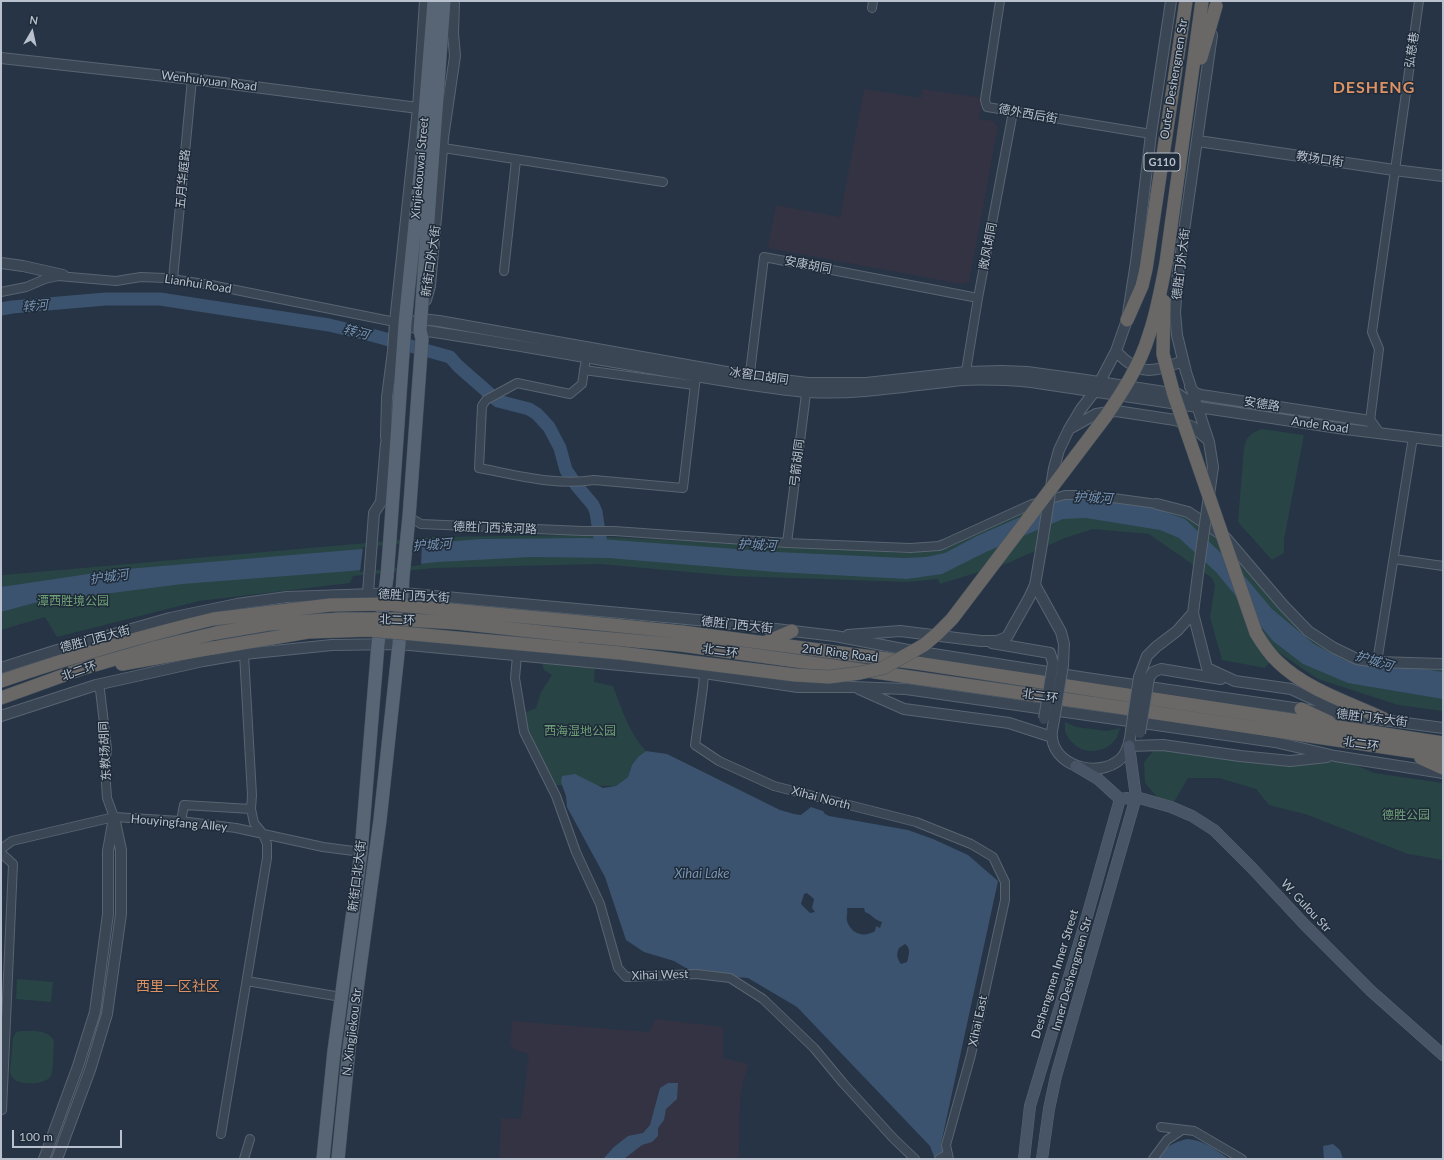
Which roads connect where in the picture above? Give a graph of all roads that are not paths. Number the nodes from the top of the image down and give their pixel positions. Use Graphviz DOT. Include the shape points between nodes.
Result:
graph roads {
  1 [pos="424,1"];
  2 [pos="434,1"];
  3 [pos="444,1"];
  4 [pos="454,1"];
  5 [pos="1000,1"];
  6 [pos="1171,1"];
  7 [pos="1186,1"];
  8 [pos="1202,1"];
  9 [pos="1419,1"];
  10 [pos="1217,3"];
  11 [pos="1,58"];
  12 [pos="192,79"];
  13 [pos="1189,100"];
  14 [pos="418,108"];
  15 [pos="1013,112"];
  16 [pos="1151,134"];
  17 [pos="1198,141"];
  18 [pos="438,148"];
  19 [pos="516,160"];
  20 [pos="1394,170"];
  21 [pos="420,174"];
  22 [pos="1443,176"];
  23 [pos="663,182"];
  24 [pos="407,202"];
  25 [pos="1,263"];
  26 [pos="1166,264"];
  27 [pos="504,271"];
  28 [pos="63,275"];
  29 [pos="173,279"];
  30 [pos="1,292"];
  31 [pos="978,298"];
  32 [pos="1127,320"];
  33 [pos="400,328"];
  34 [pos="421,330"];
  35 [pos="1116,351"];
  36 [pos="398,352"];
  37 [pos="586,358"];
  38 [pos="1183,361"];
  39 [pos="584,370"];
  40 [pos="965,376"];
  41 [pos="695,380"];
  42 [pos="749,380"];
  43 [pos="1097,386"];
  44 [pos="807,387"];
  45 [pos="1190,387"];
  46 [pos="1197,407"];
  47 [pos="1370,421"];
  48 [pos="1069,429"];
  49 [pos="1378,432"];
  50 [pos="386,437"];
  51 [pos="1413,437"];
  52 [pos="1443,441"];
  53 [pos="1209,442"];
  54 [pos="396,469"];
  55 [pos="1157,504"];
  56 [pos="409,517"];
  57 [pos="787,542"];
  58 [pos="1394,559"];
  59 [pos="1443,566"];
  60 [pos="1035,585"];
  61 [pos="368,593"];
  62 [pos="386,593"];
  63 [pos="402,593"];
  64 [pos="237,604"];
  65 [pos="531,605"];
  66 [pos="1193,613"];
  67 [pos="581,622"];
  68 [pos="792,631"];
  69 [pos="834,636"];
  70 [pos="528,640"];
  71 [pos="981,642"];
  72 [pos="764,643"];
  73 [pos="378,644"];
  74 [pos="399,644"];
  75 [pos="244,654"];
  76 [pos="742,654"];
  77 [pos="517,656"];
  78 [pos="540,658"];
  79 [pos="1377,662"];
  80 [pos="1058,664"];
  81 [pos="1443,664"];
  82 [pos="1,668"];
  83 [pos="84,668"];
  84 [pos="769,669"];
  85 [pos="704,674"];
  86 [pos="1144,678"];
  87 [pos="1,681"];
  88 [pos="1235,681"];
  89 [pos="96,685"];
  90 [pos="852,687"];
  91 [pos="820,688"];
  92 [pos="1,698"];
  93 [pos="1300,709"];
  94 [pos="1348,715"];
  95 [pos="1,716"];
  96 [pos="1049,719"];
  97 [pos="1384,719"];
  98 [pos="1009,723"];
  99 [pos="1443,728"];
  100 [pos="1345,729"];
  101 [pos="1136,732"];
  102 [pos="1052,737"];
  103 [pos="1443,743"];
  104 [pos="1163,745"];
  105 [pos="1129,746"];
  106 [pos="1402,750"];
  107 [pos="1335,756"];
  108 [pos="1443,756"];
  109 [pos="1076,766"];
  110 [pos="1443,768"];
  111 [pos="1443,773"];
  112 [pos="1136,797"];
  113 [pos="1120,799"];
  114 [pos="251,810"];
  115 [pos="114,817"];
  116 [pos="182,821"];
  117 [pos="264,834"];
  118 [pos="1,849"];
  119 [pos="361,852"];
  120 [pos="1,853"];
  121 [pos="1005,882"];
  122 [pos="247,981"];
  123 [pos="341,997"];
  124 [pos="4,1013"];
  125 [pos="1443,1055"];
  126 [pos="2,1110"];
  127 [pos="1161,1126"];
  128 [pos="1182,1130"];
  129 [pos="221,1134"];
  130 [pos="250,1139"];
  131 [pos="946,1157"];
  132 [pos="44,1159"];
  133 [pos="57,1159"];
  134 [pos="244,1159"];
  135 [pos="323,1159"];
  136 [pos="338,1159"];
  137 [pos="915,1159"];
  138 [pos="1024,1159"];
  139 [pos="1042,1159"];
  140 [pos="1153,1159"];
  141 [pos="1242,1159"];
  1 -- 14 [label="street, Xinjiekouwai Street"];
  2 -- 21 [label="main road, Xinjiekouwai Street"];
  3 -- 18 [label="main road, Xinjiekouwai Street"];
  4 -- 18 [label="street" via="455,56"];
  5 -- 15 [label="street, 德外西后街" via="985,100 987,107"];
  6 -- 16 [label="street, Outer Deshengmen Str"];
  7 -- 32 [label="highway, Outer Deshengmen Str / G110" via="1146,269 1142,286"];
  8 -- 13 [label="highway, Outer Deshengmen Str / G110"];
  9 -- 20 [label="street, 弘慈巷"];
  10 -- 13 [label="highway"];
  10 -- 17 [label="street"];
  11 -- 12 [label="street, Wenhuiyuan Road"];
  12 -- 14 [label="street, Wenhuiyuan Road"];
  12 -- 29 [label="street, 五月华庭路"];
  13 -- 26 [label="highway, Outer Deshengmen Str / G110"];
  14 -- 24 [label="street"];
  15 -- 16 [label="street, 德外西后街"];
  15 -- 31 [label="street, 敞风胡同"];
  16 -- 32 [label="street, Outer Deshengmen Str"];
  17 -- 20 [label="street, 教场口街"];
  17 -- 38 [label="street, 德胜门外大街" via="1178,273 1177,335"];
  18 -- 19 [label="street"];
  18 -- 34 [label="main road, Xinjiekouwai Street"];
  19 -- 23 [label="street"];
  19 -- 27 [label="street"];
  20 -- 22 [label="street, 教场口街"];
  20 -- 47 [label="street, 弘慈巷" via="1372,332 1379,349"];
  21 -- 24 [label="main road"];
  21 -- 33 [label="main road, Xinjiekouwai Street"];
  24 -- 33 [label="street"];
  25 -- 28 [label="street"];
  26 -- 83 [label="highway, bridge" via="1149,336 1124,390 1106,416 952,619 924,645 883,668 828,677 795,675 620,653 369,630 308,632 135,663"];
  26 -- 97 [label="highway, bridge" via="1163,354 1167,372 1256,632 1277,662 1294,675 1332,697"];
  28 -- 29 [label="street, Lianhui Road" via="116,281 141,277"];
  28 -- 30 [label="street, Lianhui Road"];
  29 -- 33 [label="street, Lianhui Road"];
  31 -- 40 [label="street, 敞风胡同"];
  31 -- 42 [label="street, 安康胡同" via="764,257"];
  32 -- 35 [label="street, Outer Deshengmen Str"];
  33 -- 34 [label="street"];
  33 -- 36 [label="main road"];
  34 -- 37 [label="street, 冰窖口胡同"];
  34 -- 42 [label="street, 冰窖口胡同" via="439,321"];
  34 -- 56 [label="main road"];
  35 -- 38 [label="street" via="1132,366 1153,371"];
  35 -- 43 [label="street, Outer Deshengmen Str"];
  36 -- 50 [label="street" via="387,397"];
  36 -- 54 [label="main road"];
  37 -- 39 [label="street"];
  37 -- 41 [label="street, 冰窖口胡同"];
  38 -- 45 [label="street, 德胜门外大街"];
  39 -- 41 [label="street"];
  39 -- 41 [label="street" via="582,384 570,394 517,383 486,400 482,406 479,468 565,482 594,480 683,488"];
  40 -- 43 [label="street, 冰窖口胡同"];
  40 -- 44 [label="street, 冰窖口胡同" via="866,391 832,393"];
  41 -- 42 [label="street, 冰窖口胡同"];
  42 -- 44 [label="street, 冰窖口胡同"];
  43 -- 46 [label="street, Ande Road"];
  43 -- 48 [label="street, Outer Deshengmen Str"];
  44 -- 57 [label="street, 弓箭胡同"];
  45 -- 46 [label="street, 德胜门外大街"];
  45 -- 47 [label="street, 安德路" via="1201,395"];
  46 -- 49 [label="street, Ande Road"];
  46 -- 53 [label="street, 德胜门外大街"];
  47 -- 49 [label="street"];
  48 -- 53 [label="street" via="1096,414 1116,411 1175,420 1193,427"];
  48 -- 60 [label="street, Outer Deshengmen Str, bridge" via="1054,468"];
  49 -- 51 [label="street, Ande Road"];
  50 -- 54 [label="street"];
  50 -- 61 [label="street" via="381,502 374,513"];
  51 -- 52 [label="street, Ande Road"];
  51 -- 58 [label="street"];
  53 -- 66 [label="street, 德胜门外大街, bridge" via="1213,467"];
  54 -- 62 [label="main road, bridge"];
  55 -- 57 [label="street, 德胜门西滨河路" via="1090,495 1065,495 1032,504 939,546 910,548"];
  55 -- 79 [label="street" via="1188,512 1225,537 1283,605 1308,630 1334,648 1357,659"];
  56 -- 57 [label="street, 德胜门西滨河路" via="421,524 614,531"];
  56 -- 63 [label="main road"];
  58 -- 59 [label="street"];
  58 -- 79 [label="street"];
  60 -- 71 [label="street, Outer Deshengmen Str" via="1007,636 997,641"];
  60 -- 80 [label="street" via="1064,644"];
  61 -- 62 [label="street, 德胜门西大街"];
  61 -- 64 [label="street, 德胜门西大街" via="287,597"];
  62 -- 63 [label="street, 德胜门西大街"];
  62 -- 73 [label="main road, 新街口北大街"];
  63 -- 65 [label="street, 德胜门西大街"];
  63 -- 74 [label="main road, 新街口北大街"];
  64 -- 75 [label="street"];
  64 -- 82 [label="street, 德胜门西大街" via="170,618"];
  65 -- 68 [label="street, 德胜门西大街"];
  65 -- 70 [label="street"];
  66 -- 86 [label="street" via="1177,631 1147,656"];
  66 -- 88 [label="street" via="1207,668"];
  67 -- 72 [label="highway, 2nd Ring Road"];
  67 -- 87 [label="highway, 北二环, bridge" via="387,604 330,605 213,619 75,656"];
  68 -- 69 [label="street, 德胜门西大街"];
  68 -- 72 [label="highway"];
  69 -- 71 [label="street" via="900,631"];
  69 -- 93 [label="street, 德胜门东大街" via="908,650"];
  70 -- 74 [label="street" via="444,632"];
  70 -- 78 [label="street"];
  70 -- 84 [label="street" via="618,648"];
  71 -- 80 [label="street" via="1050,653"];
  72 -- 100 [label="highway, 2nd Ring Road" via="918,663"];
  73 -- 74 [label="street"];
  73 -- 75 [label="street" via="332,645"];
  73 -- 119 [label="main road, 新街口北大街"];
  74 -- 77 [label="street"];
  74 -- 136 [label="main road, 新街口北大街"];
  75 -- 89 [label="street"];
  75 -- 114 [label="street"];
  76 -- 83 [label="highway, 北二环, bridge" via="681,645 457,623 339,619 269,624 216,634"];
  76 -- 84 [label="highway"];
  76 -- 106 [label="highway, 北二环"];
  77 -- 78 [label="street"];
  77 -- 137 [label="street, Xihai West" via="515,678 524,732 556,796 576,852 600,904 618,968 626,977 696,974 730,978 763,999 814,1048 893,1138"];
  78 -- 85 [label="street"];
  79 -- 81 [label="street"];
  80 -- 96 [label="street, bridge"];
  83 -- 92 [label="highway, 北二环"];
  84 -- 91 [label="street"];
  85 -- 91 [label="street"];
  85 -- 121 [label="street, Xihai North" via="695,745 719,760 774,786 916,822 971,844 993,858"];
  86 -- 88 [label="street" via="1161,669"];
  86 -- 101 [label="street, bridge"];
  88 -- 94 [label="street" via="1291,689"];
  89 -- 95 [label="street"];
  89 -- 115 [label="street, 东教场胡同" via="100,690 107,749 107,798"];
  90 -- 91 [label="street"];
  90 -- 98 [label="street" via="904,708"];
  90 -- 107 [label="street" via="922,692 1275,742"];
  93 -- 94 [label="street, 德胜门东大街"];
  93 -- 100 [label="highway"];
  94 -- 97 [label="street, 德胜门东大街"];
  96 -- 98 [label="street" via="1038,726"];
  96 -- 102 [label="street"];
  97 -- 99 [label="street, 德胜门东大街"];
  98 -- 102 [label="street"];
  100 -- 103 [label="highway, 北二环"];
  101 -- 104 [label="street" via="1146,740"];
  101 -- 105 [label="street"];
  102 -- 109 [label="street" via="1058,752"];
  104 -- 105 [label="street"];
  104 -- 107 [label="street" via="1290,761"];
  105 -- 109 [label="street" via="1121,758 1110,765 1094,768"];
  105 -- 112 [label="main road"];
  106 -- 108 [label="highway, 北二环"];
  106 -- 110 [label="highway"];
  107 -- 111 [label="street"];
  109 -- 113 [label="main road" via="1098,779"];
  112 -- 113 [label="main road"];
  112 -- 125 [label="main road, W. Gulou Str" via="1171,807 1214,830 1371,991"];
  112 -- 139 [label="main road, Inner Deshengmen Str" via="1056,1076"];
  113 -- 138 [label="main road, Deshengmen Inner Street" via="1030,1106"];
  114 -- 116 [label="street" via="184,805"];
  114 -- 117 [label="street" via="254,823"];
  115 -- 116 [label="street, Houyingfang Alley"];
  115 -- 118 [label="street, Houyingfang Alley" via="12,841"];
  115 -- 132 [label="street" via="108,851 108,914 95,1012 76,1073"];
  115 -- 133 [label="street" via="121,850 120,914 107,1014"];
  116 -- 117 [label="street, Houyingfang Alley"];
  117 -- 119 [label="street, Houyingfang Alley" via="323,847"];
  117 -- 122 [label="street" via="267,858"];
  119 -- 123 [label="main road, 新街口北大街"];
  120 -- 124 [label="street" via="13,864"];
  121 -- 131 [label="street, Xihai East" via="1004,900 974,1041 946,1145"];
  122 -- 123 [label="street"];
  122 -- 129 [label="street"];
  123 -- 135 [label="main road, 新街口北大街"];
  124 -- 126 [label="street"];
  127 -- 128 [label="street"];
  128 -- 140 [label="street" via="1167,1140"];
  128 -- 141 [label="street" via="1194,1131"];
  130 -- 134 [label="street"];
}
